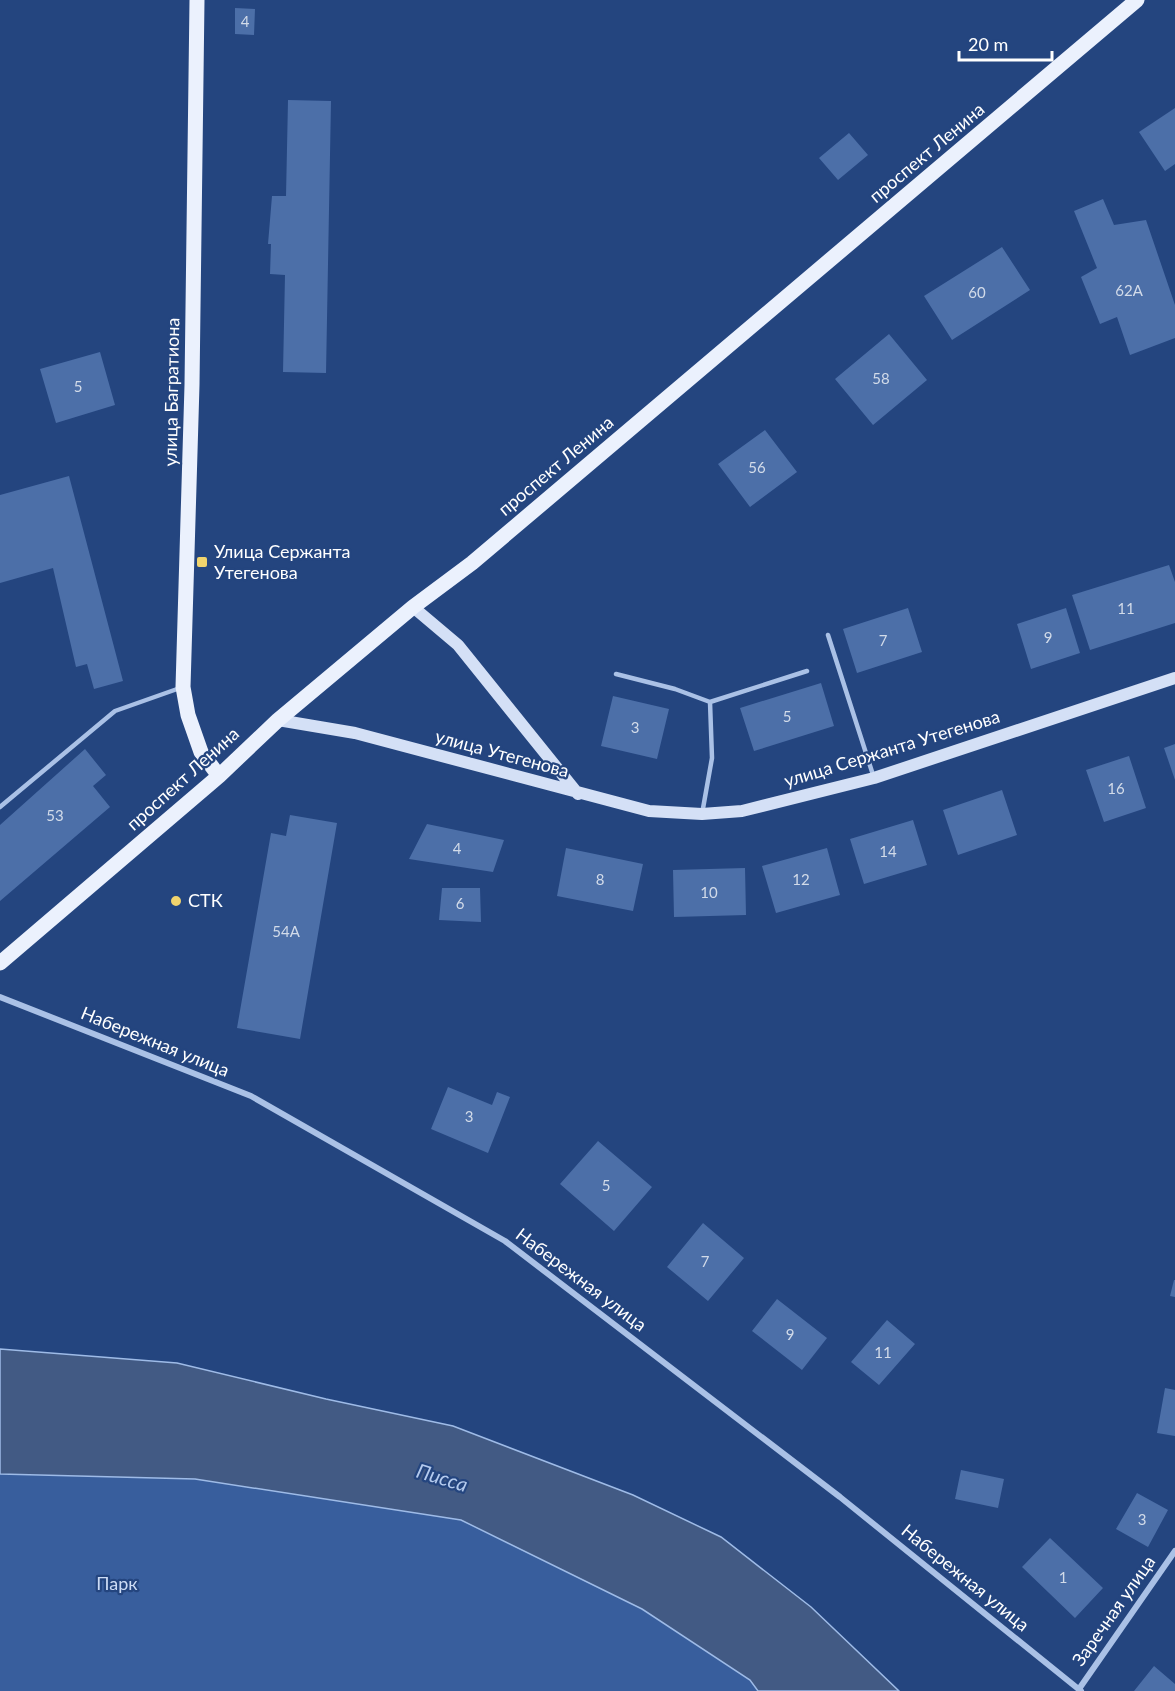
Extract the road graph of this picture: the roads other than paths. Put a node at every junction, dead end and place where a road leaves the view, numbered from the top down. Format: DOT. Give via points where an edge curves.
graph roads {
  1 [pos="197,0"];
  2 [pos="1137,0"];
  3 [pos="413,607"];
  4 [pos="828,635"];
  5 [pos="807,671"];
  6 [pos="616,674"];
  7 [pos="1175,678"];
  8 [pos="183,687"];
  9 [pos="710,702"];
  10 [pos="278,720"];
  11 [pos="219,776"];
  12 [pos="874,778"];
  13 [pos="578,794"];
  14 [pos="0,807"];
  15 [pos="702,814"];
  16 [pos="0,963"];
  17 [pos="0,997"];
  18 [pos="1175,1551"];
  19 [pos="1080,1690"];
  1 -- 8 [label="main road, улица Багратиона"];
  2 -- 3 [label="main road, проспект Ленина" via="481,555"];
  3 -- 10 [label="main road, проспект Ленина"];
  3 -- 13 [label="main road, улица Утегенова" via="458,645"];
  4 -- 12 [label="lane"];
  5 -- 9 [label="lane"];
  6 -- 9 [label="lane"];
  7 -- 12 [label="main road, улица Сержанта Утегенова"];
  8 -- 11 [label="main road, улица Багратиона" via="201,752"];
  8 -- 14 [label="lane" via="115,711"];
  9 -- 15 [label="lane" via="712,759"];
  10 -- 11 [label="main road, проспект Ленина"];
  10 -- 13 [label="main road, улица Утегенова" via="355,733"];
  11 -- 16 [label="main road, проспект Ленина"];
  12 -- 15 [label="main road, улица Сержанта Утегенова" via="742,810"];
  13 -- 15 [label="main road, улица Сержанта Утегенова" via="649,811"];
  17 -- 19 [label="street, Набережная улица" via="251,1096 505,1241 840,1497"];
  18 -- 19 [label="street, Заречная улица"];
}
